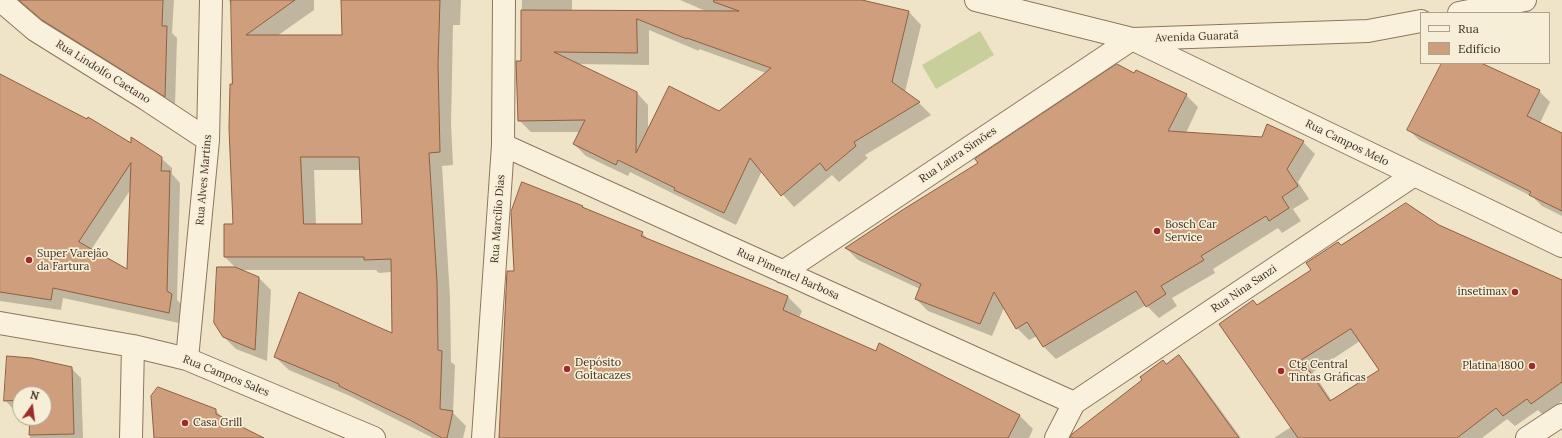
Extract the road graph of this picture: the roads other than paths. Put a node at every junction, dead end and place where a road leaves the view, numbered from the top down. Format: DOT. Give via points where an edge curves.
graph roads {
  1 [pos="0,0"];
  2 [pos="211,0"];
  3 [pos="504,0"];
  4 [pos="976,0"];
  5 [pos="1525,0"];
  6 [pos="1465,12"];
  7 [pos="1420,21"];
  8 [pos="1132,39"];
  9 [pos="208,140"];
  10 [pos="502,145"];
  11 [pos="1414,175"];
  12 [pos="1562,246"];
  13 [pos="783,272"];
  14 [pos="0,323"];
  15 [pos="133,346"];
  16 [pos="187,359"];
  17 [pos="1074,403"];
  18 [pos="1562,415"];
  19 [pos="131,438"];
  20 [pos="374,438"];
  21 [pos="483,438"];
  22 [pos="1056,438"];
  23 [pos="1527,438"];
  1 -- 9 [label="street, Rua Lindolfo Caetano" via="35,30"];
  2 -- 9 [label="street, Rua Alves Martins"];
  3 -- 10 [label="street, Rua Marcílio Dias"];
  4 -- 8 [label="street, Avenida Guaratã"];
  5 -- 6 [label="street"];
  7 -- 8 [label="street, Avenida Guaratã" via="1368,31"];
  8 -- 11 [label="street, Rua Campos Melo"];
  8 -- 13 [label="street, Rua Laura Simões"];
  9 -- 16 [label="street, Rua Alves Martins"];
  10 -- 13 [label="street, Rua Pimentel Barbosa"];
  10 -- 21 [label="street, Rua Marcílio Dias"];
  11 -- 12 [label="street, Rua Campos Melo"];
  11 -- 17 [label="street, Rua Nina Sanzi"];
  13 -- 17 [label="street, Rua Pimentel Barbosa"];
  14 -- 15 [label="street, Rua Campos Sales"];
  15 -- 16 [label="street, Rua Campos Sales"];
  15 -- 19 [label="street"];
  16 -- 20 [label="street, Rua Campos Sales"];
  17 -- 22 [label="street"];
  18 -- 23 [label="street"];
}
